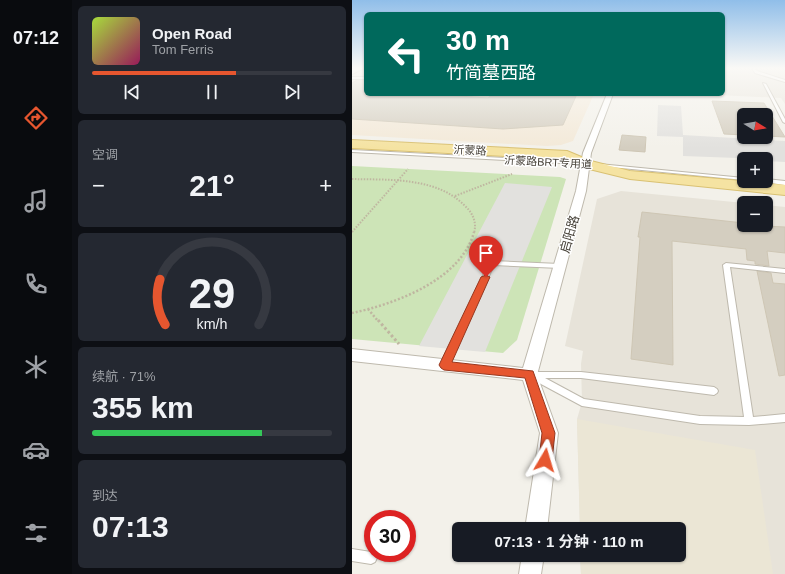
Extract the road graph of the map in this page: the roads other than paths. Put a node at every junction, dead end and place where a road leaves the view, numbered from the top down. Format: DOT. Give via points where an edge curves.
graph roads {
  1 [pos="770,95"];
  2 [pos="609,96"];
  3 [pos="785,122"];
  4 [pos="352,144"];
  5 [pos="352,151"];
  6 [pos="352,158"];
  7 [pos="586,164"];
  8 [pos="737,171"];
  9 [pos="773,175"];
  10 [pos="785,176"];
  11 [pos="737,178"];
  12 [pos="773,182"];
  13 [pos="785,183"];
  14 [pos="785,190"];
  15 [pos="560,266"];
  16 [pos="785,271"];
  17 [pos="352,355"];
  18 [pos="444,365"];
  19 [pos="529,374"];
  20 [pos="714,391"];
  21 [pos="785,418"];
  22 [pos="749,421"];
  23 [pos="537,522"];
  24 [pos="352,555"];
  25 [pos="364,557"];
  26 [pos="532,562"];
  27 [pos="530,574"];
  1 -- 3 [label="lane"];
  2 -- 7 [label="street, 启阳路" via="588,150"];
  4 -- 7 [label="main road, 沂蒙路" via="567,155"];
  5 -- 7 [label="lane, 沂蒙路BRT专用道"];
  6 -- 7 [label="main road, 沂蒙路" via="563,169"];
  7 -- 8 [label="main road, 沂蒙路" via="633,162"];
  7 -- 11 [label="lane, 沂蒙路BRT专用道"];
  7 -- 14 [label="main road, 沂蒙路" via="630,176"];
  7 -- 15 [label="street, 启阳路" via="581,192"];
  9 -- 10 [label="main road"];
  12 -- 13 [label="lane"];
  15 -- 18 [label="lane" via="492,263"];
  15 -- 19 [label="street, 启阳路"];
  16 -- 22 [label="lane" via="726,265"];
  17 -- 18 [label="street"];
  18 -- 19 [label="street"];
  19 -- 20 [label="lane" via="581,375"];
  19 -- 22 [label="lane" via="582,402 700,420"];
  19 -- 23 [label="street" via="549,433"];
  21 -- 22 [label="lane"];
  24 -- 25 [label="lane"];
  26 -- 27 [label="street"];
}
